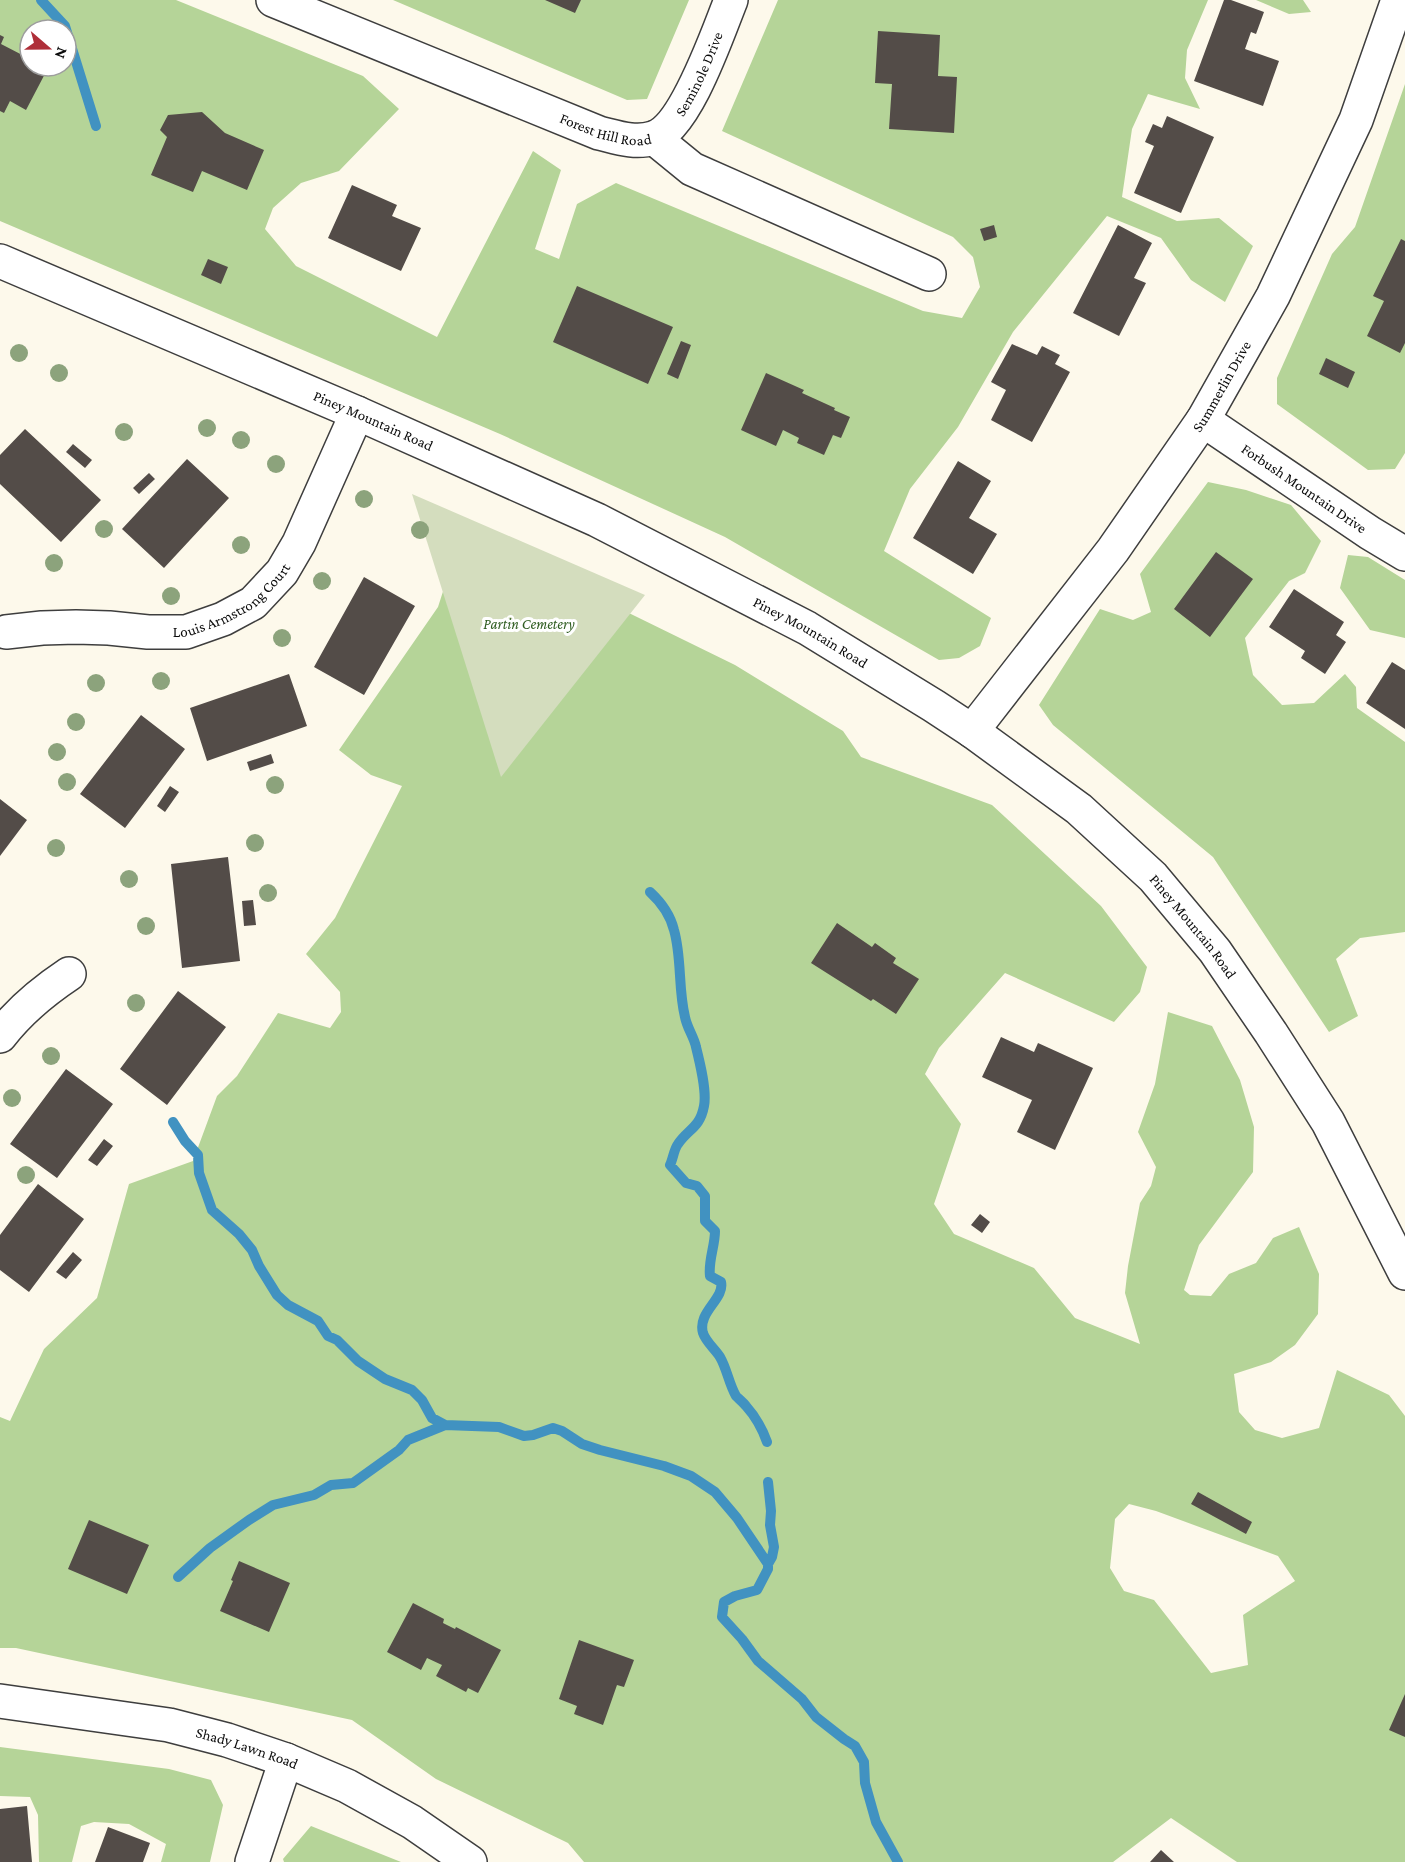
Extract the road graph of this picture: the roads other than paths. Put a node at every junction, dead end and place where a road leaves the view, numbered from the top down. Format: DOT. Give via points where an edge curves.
graph roads {
  1 [pos="273,0"];
  2 [pos="731,0"];
  3 [pos="1398,0"];
  4 [pos="654,138"];
  5 [pos="0,261"];
  6 [pos="929,274"];
  7 [pos="357,413"];
  8 [pos="1203,420"];
  9 [pos="1405,554"];
  10 [pos="6,633"];
  11 [pos="972,731"];
  12 [pos="69,974"];
  13 [pos="0,1036"];
  14 [pos="1405,1273"];
  15 [pos="0,1701"];
  16 [pos="286,1760"];
  17 [pos="252,1862"];
  18 [pos="470,1862"];
  1 -- 4 [label="street, Forest Hill Road" via="598,133 635,140"];
  2 -- 4 [label="street, Seminole Drive" via="692,94 679,116"];
  3 -- 8 [label="street, Summerlin Drive" via="1356,120 1273,296"];
  4 -- 6 [label="street, Forest Hill Road" via="692,169"];
  5 -- 7 [label="street, Piney Mountain Road"];
  7 -- 10 [label="street, Louis Armstrong Court" via="299,543 282,572 253,603 186,632 76,627"];
  7 -- 11 [label="street, Piney Mountain Road" via="597,520 807,628"];
  8 -- 9 [label="street, Forbush Mountain Drive"];
  8 -- 11 [label="street, Summerlin Drive" via="1113,550"];
  11 -- 14 [label="street, Piney Mountain Road" via="1079,809 1153,877 1215,951 1328,1122"];
  12 -- 13 [label="street" via="25,1007"];
  15 -- 16 [label="street, Shady Lawn Road" via="169,1725"];
  16 -- 17 [label="street"];
  16 -- 18 [label="street, Shady Lawn Road" via="347,1786 412,1822"];
}
